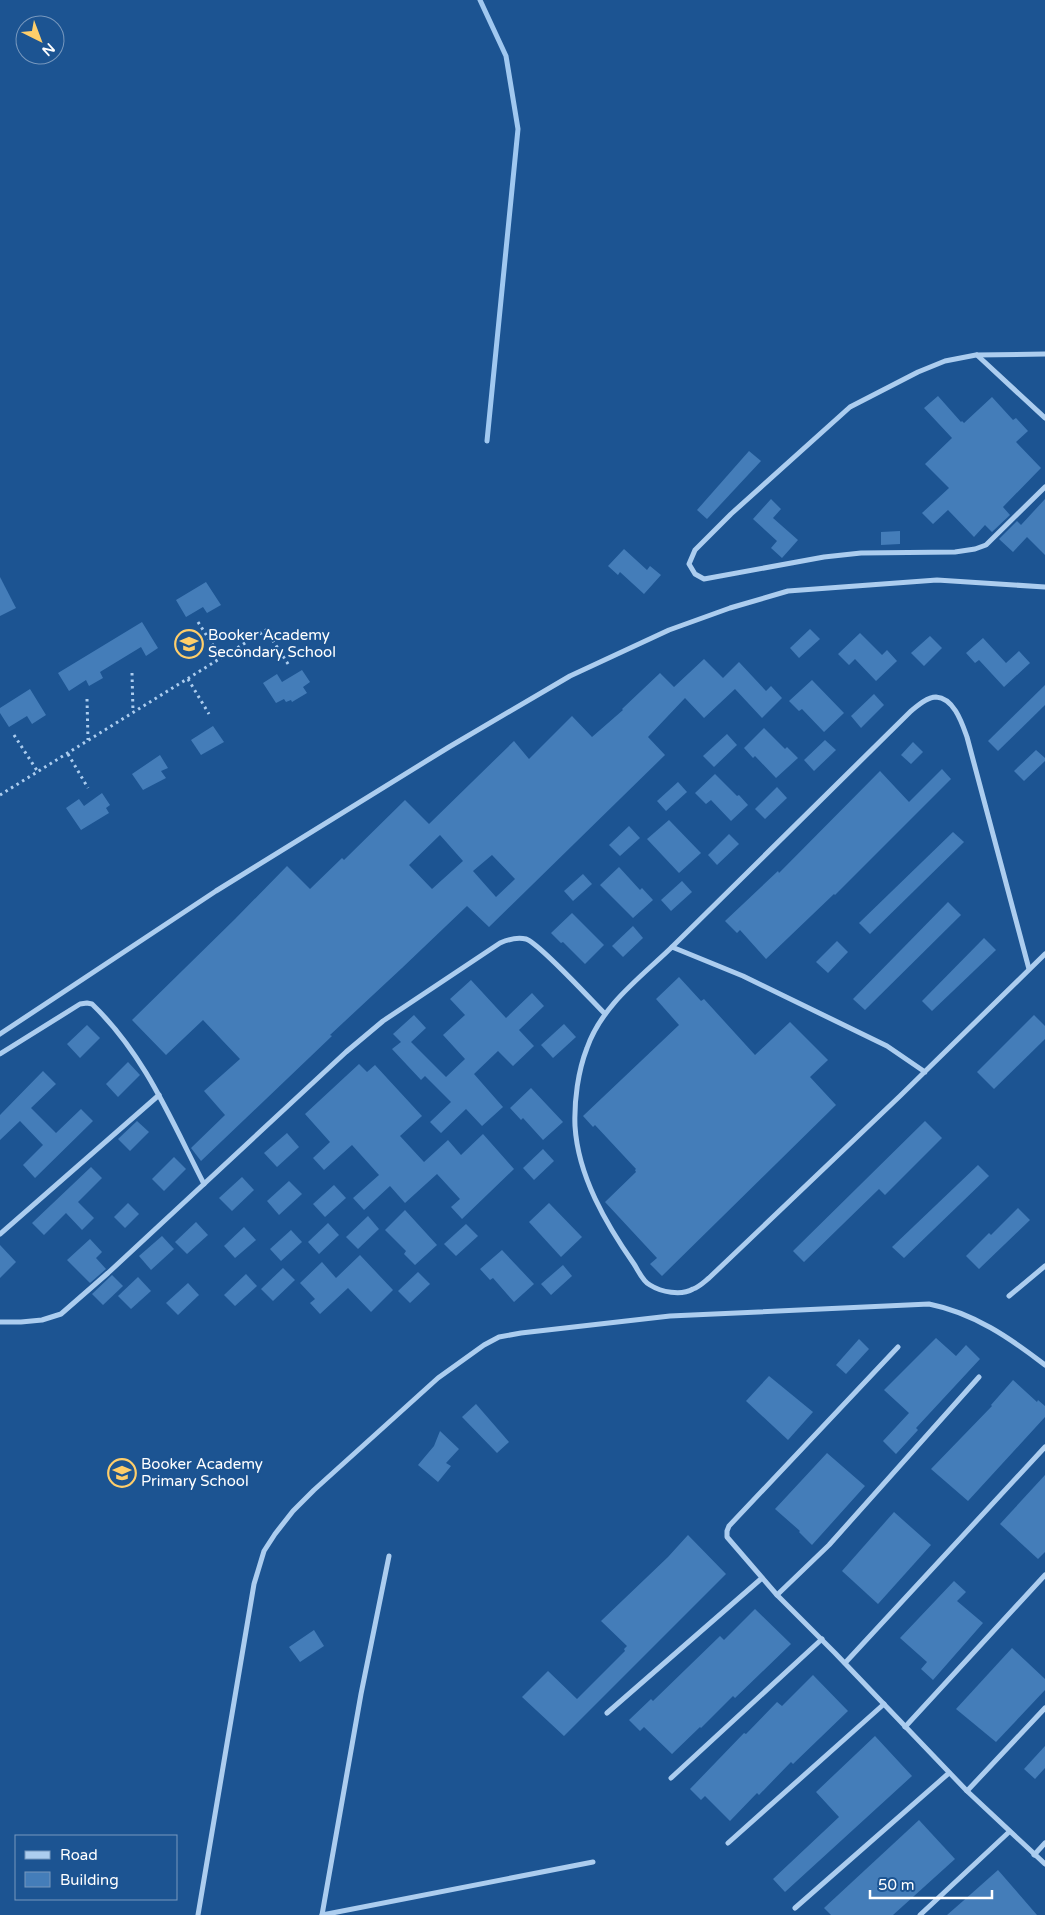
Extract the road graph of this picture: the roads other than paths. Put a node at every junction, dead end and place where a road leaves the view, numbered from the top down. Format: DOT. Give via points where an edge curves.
graph roads {
  1 [pos="976,354"];
  2 [pos="1045,354"];
  3 [pos="1045,418"];
  4 [pos="1045,487"];
  5 [pos="1045,587"];
  6 [pos="672,947"];
  7 [pos="1045,954"];
  8 [pos="1029,970"];
  9 [pos="605,1014"];
  10 [pos="0,1034"];
  11 [pos="0,1054"];
  12 [pos="925,1072"];
  13 [pos="159,1095"];
  14 [pos="204,1184"];
  15 [pos="0,1234"];
  16 [pos="1045,1266"];
  17 [pos="1009,1296"];
  18 [pos="0,1322"];
  19 [pos="898,1347"];
  20 [pos="1045,1366"];
  21 [pos="980,1377"];
  22 [pos="1045,1447"];
  23 [pos="389,1556"];
  24 [pos="1045,1575"];
  25 [pos="762,1578"];
  26 [pos="777,1595"];
  27 [pos="822,1639"];
  28 [pos="844,1663"];
  29 [pos="884,1704"];
  30 [pos="1045,1708"];
  31 [pos="607,1713"];
  32 [pos="906,1728"];
  33 [pos="949,1773"];
  34 [pos="671,1778"];
  35 [pos="967,1791"];
  36 [pos="1009,1832"];
  37 [pos="728,1843"];
  38 [pos="1045,1843"];
  39 [pos="1034,1855"];
  40 [pos="592,1862"];
  41 [pos="1045,1864"];
  42 [pos="795,1908"];
  43 [pos="198,1915"];
  44 [pos="322,1915"];
  45 [pos="920,1915"];
  1 -- 2 [label="street"];
  1 -- 3 [label="street"];
  1 -- 4 [label="street" via="945,361 918,372 850,407 695,550 689,564 694,574 704,579 852,554 975,549 986,545"];
  5 -- 10 [label="street" via="937,580 788,591 669,630 570,676 449,747 216,891"];
  6 -- 8 [label="street" via="911,711 935,697 952,707 960,717 967,737"];
  6 -- 9 [label="street"];
  6 -- 12 [label="street" via="743,976 887,1046"];
  7 -- 8 [label="street"];
  8 -- 12 [label="street"];
  9 -- 12 [label="street" via="591,1037 582,1063 575,1126 580,1157 612,1234 648,1285 672,1293 692,1290 709,1278"];
  9 -- 14 [label="street" via="528,940 513,938 500,942 383,1021"];
  11 -- 13 [label="street" via="80,1004 89,1003 128,1044"];
  13 -- 14 [label="street"];
  13 -- 15 [label="street"];
  14 -- 18 [label="street" via="61,1314 42,1320"];
  16 -- 17 [label="street"];
  19 -- 25 [label="street" via="729,1526 730,1542"];
  20 -- 43 [label="street" via="974,1318 929,1304 670,1316 521,1333 499,1337 484,1345 438,1378 314,1490 293,1511 264,1551 254,1584"];
  21 -- 26 [label="street" via="829,1545"];
  22 -- 28 [label="street"];
  23 -- 44 [label="street"];
  24 -- 32 [label="street"];
  25 -- 26 [label="street"];
  25 -- 31 [label="street"];
  26 -- 27 [label="street"];
  27 -- 28 [label="street"];
  27 -- 34 [label="street"];
  28 -- 29 [label="street"];
  29 -- 32 [label="street"];
  29 -- 37 [label="street"];
  30 -- 35 [label="street"];
  32 -- 33 [label="street"];
  33 -- 35 [label="street"];
  33 -- 42 [label="street"];
  35 -- 36 [label="street"];
  36 -- 39 [label="street"];
  36 -- 45 [label="street"];
  38 -- 39 [label="street"];
  39 -- 41 [label="street"];
  40 -- 44 [label="street"];
}
